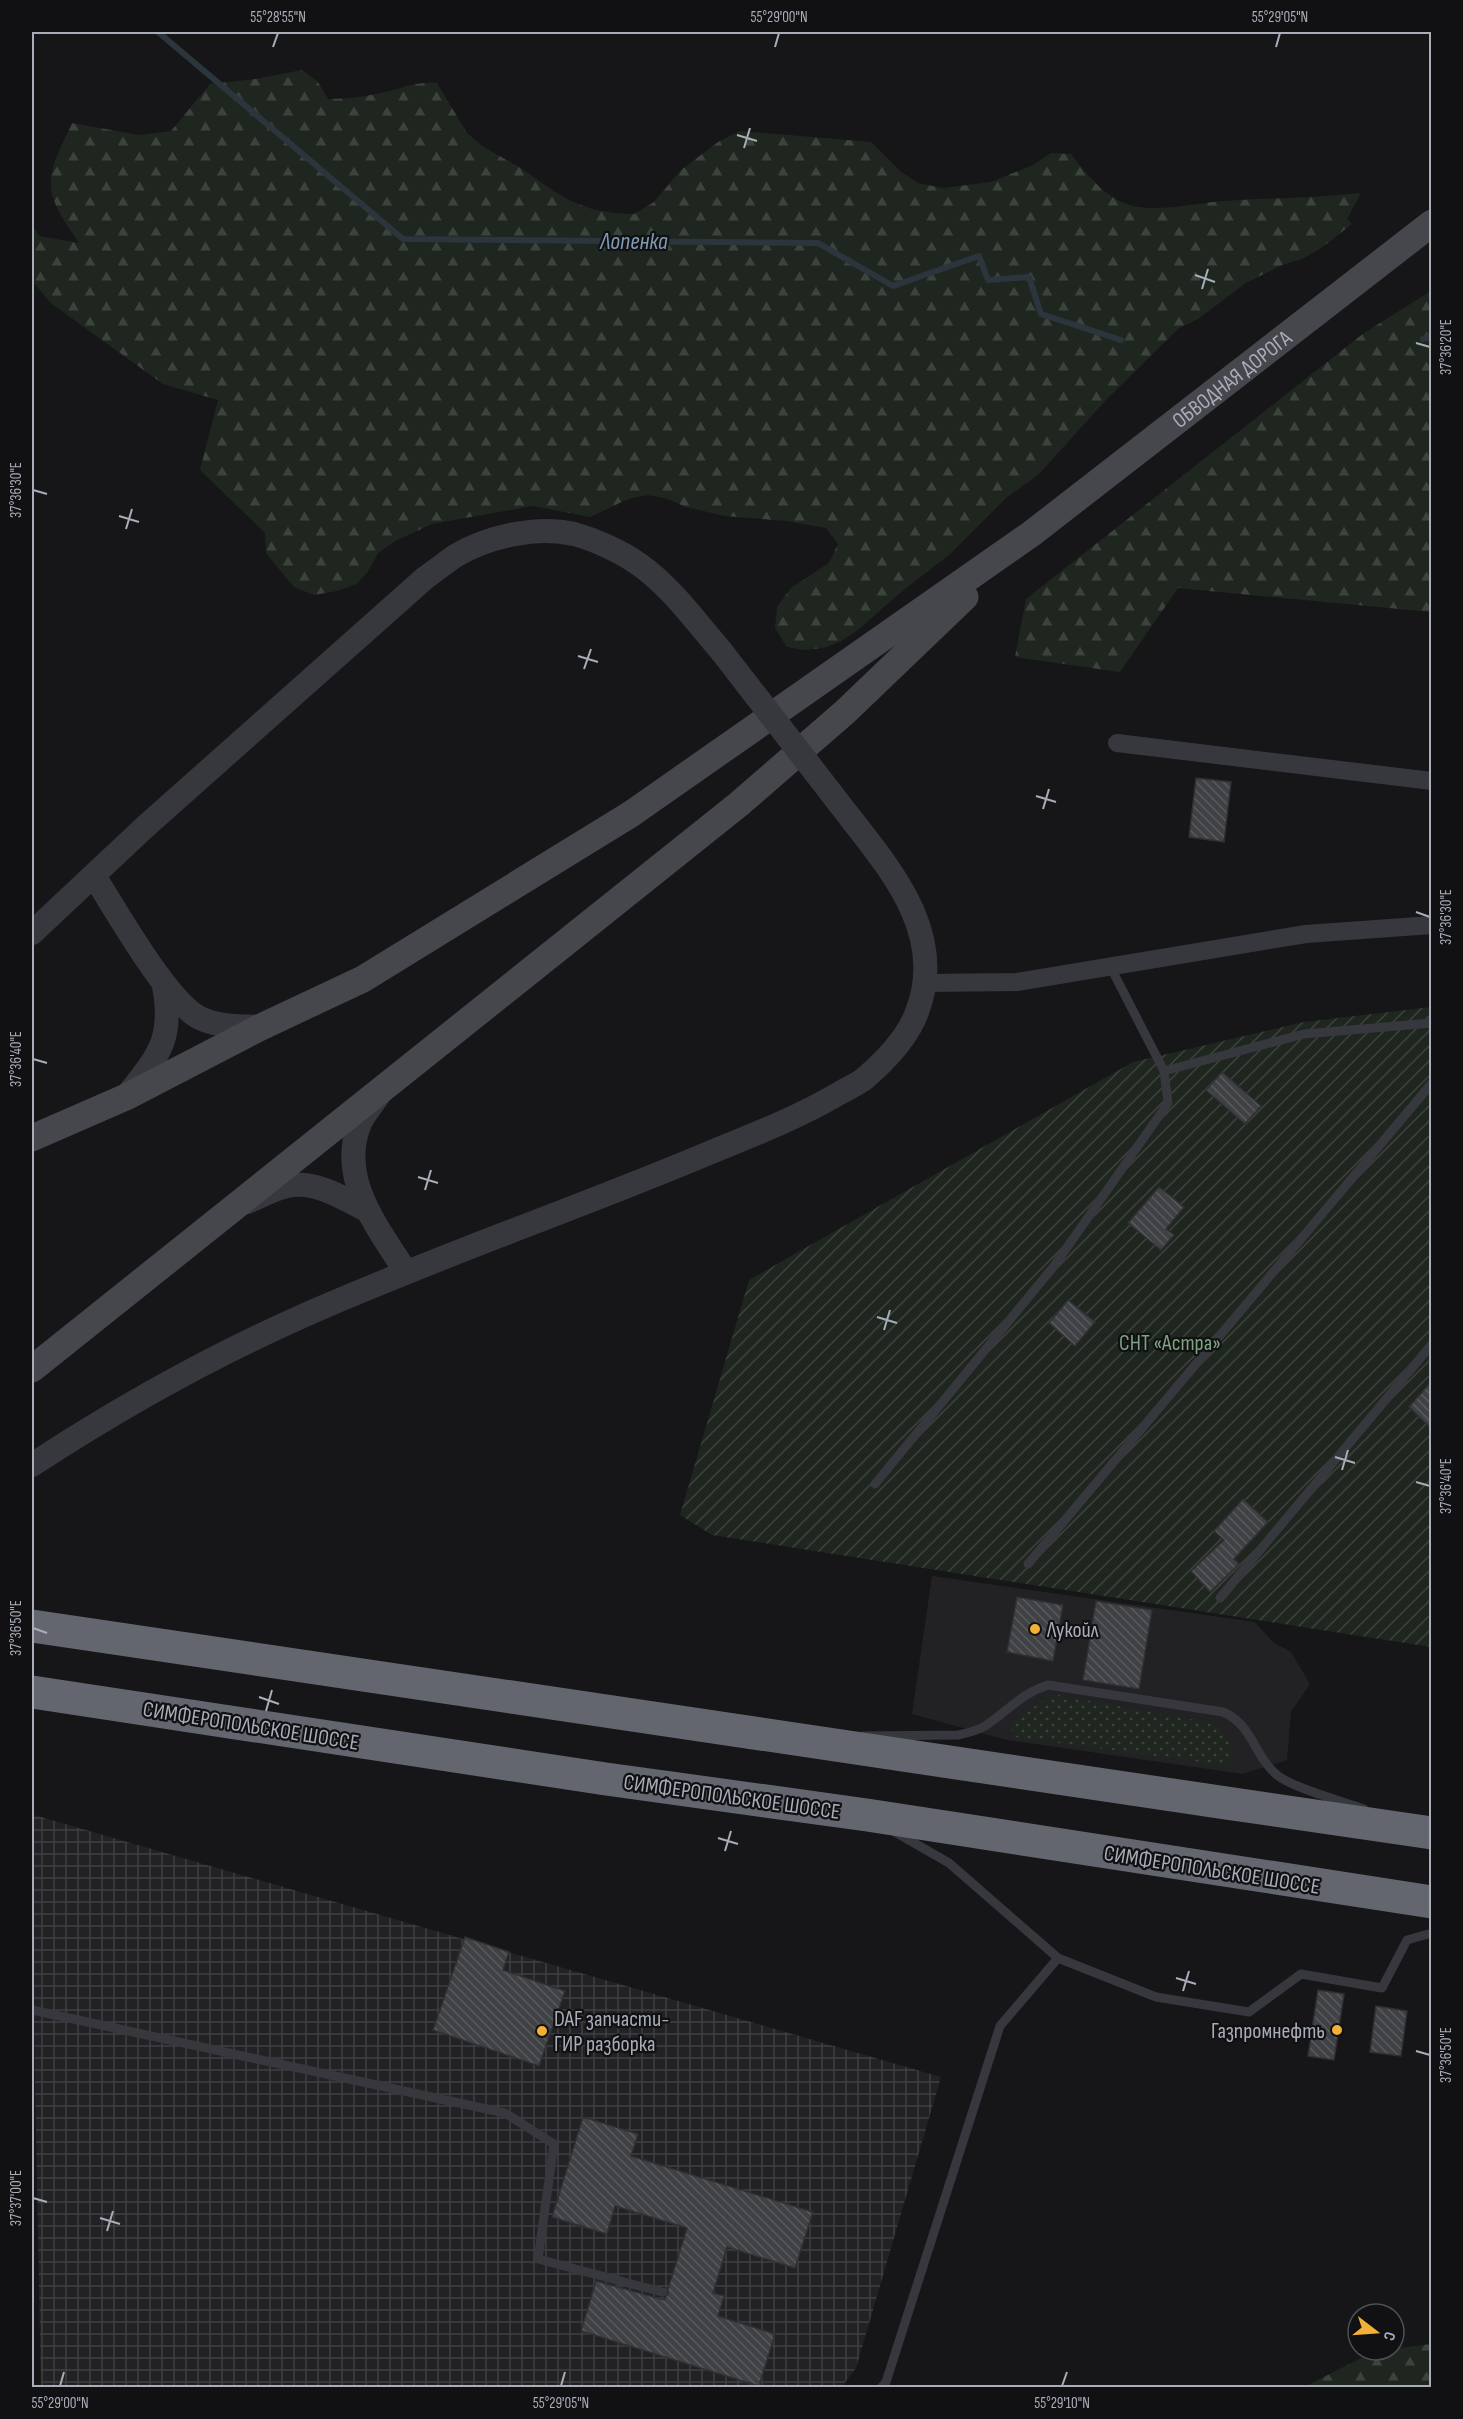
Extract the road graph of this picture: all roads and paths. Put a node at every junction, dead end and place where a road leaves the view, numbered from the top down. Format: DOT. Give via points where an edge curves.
graph roads {
  1 [pos="1431,224"];
  2 [pos="1031,534"];
  3 [pos="1116,743"];
  4 [pos="1431,781"];
  5 [pos="94,876"];
  6 [pos="1431,926"];
  7 [pos="32,933"];
  8 [pos="1110,966"];
  9 [pos="925,982"];
  10 [pos="164,983"];
  11 [pos="1431,1023"];
  12 [pos="261,1027"];
  13 [pos="1164,1071"];
  14 [pos="1431,1083"];
  15 [pos="381,1092"];
  16 [pos="126,1097"];
  17 [pos="32,1138"];
  18 [pos="239,1205"];
  19 [pos="368,1211"];
  20 [pos="406,1272"];
  21 [pos="1431,1344"];
  22 [pos="32,1369"];
  23 [pos="32,1465"];
  24 [pos="875,1484"];
  25 [pos="1028,1564"];
  26 [pos="1220,1598"];
  27 [pos="32,1626"];
  28 [pos="32,1692"];
  29 [pos="798,1741"];
  30 [pos="1379,1814"];
  31 [pos="867,1815"];
  32 [pos="1389,1817"];
  33 [pos="1431,1832"];
  34 [pos="1431,1902"];
  35 [pos="1431,1933"];
  36 [pos="1058,1958"];
  37 [pos="32,2010"];
  38 [pos="662,2292"];
  39 [pos="881,2388"];
  1 -- 2 [label="main road, ОБВОДНАЯ ДОРОГА"];
  2 -- 12 [label="main road" via="631,814 363,979"];
  2 -- 15 [label="main road" via="845,712 739,804"];
  3 -- 4 [label="street"];
  5 -- 7 [label="street"];
  5 -- 9 [label="street, bridge" via="425,578 456,556 512,535 540,531 573,534 604,545 640,566 673,596 722,652 887,864 907,896 925,950"];
  5 -- 10 [label="street"];
  6 -- 8 [label="street" via="1306,934"];
  8 -- 9 [label="street" via="1017,982"];
  8 -- 13 [label="lane"];
  9 -- 20 [label="street" via="917,1014 899,1044 863,1080 809,1111 638,1183"];
  10 -- 12 [label="street" via="183,1007 201,1019"];
  10 -- 16 [label="street" via="169,1011 166,1036 155,1061"];
  11 -- 13 [label="lane" via="1304,1034"];
  12 -- 16 [label="main road"];
  13 -- 24 [label="lane" via="1168,1103 1054,1266"];
  14 -- 25 [label="lane"];
  15 -- 18 [label="main road"];
  15 -- 19 [label="street" via="361,1123 352,1150 356,1182"];
  16 -- 17 [label="main road"];
  18 -- 19 [label="street" via="287,1186 310,1185"];
  18 -- 22 [label="main road"];
  19 -- 20 [label="street"];
  20 -- 23 [label="street" via="197,1367 106,1417"];
  21 -- 26 [label="lane"];
  27 -- 29 [label="highway"];
  28 -- 31 [label="highway, СИМФЕРОПОЛЬСКОЕ ШОССЕ"];
  29 -- 30 [label="lane" via="965,1733 983,1727 1030,1691 1048,1685 1223,1712 1241,1723 1274,1773 1287,1783"];
  29 -- 33 [label="highway"];
  31 -- 34 [label="highway, СИМФЕРОПОЛЬСКОЕ ШОССЕ"];
  31 -- 36 [label="lane" via="949,1863"];
  32 -- 33 [label="lane"];
  35 -- 36 [label="lane" via="1407,1940 1382,1988 1301,1974 1248,2012 1156,1997"];
  36 -- 39 [label="lane" via="1000,2026"];
  37 -- 38 [label="lane" via="505,2113 554,2144 538,2259"];
}
